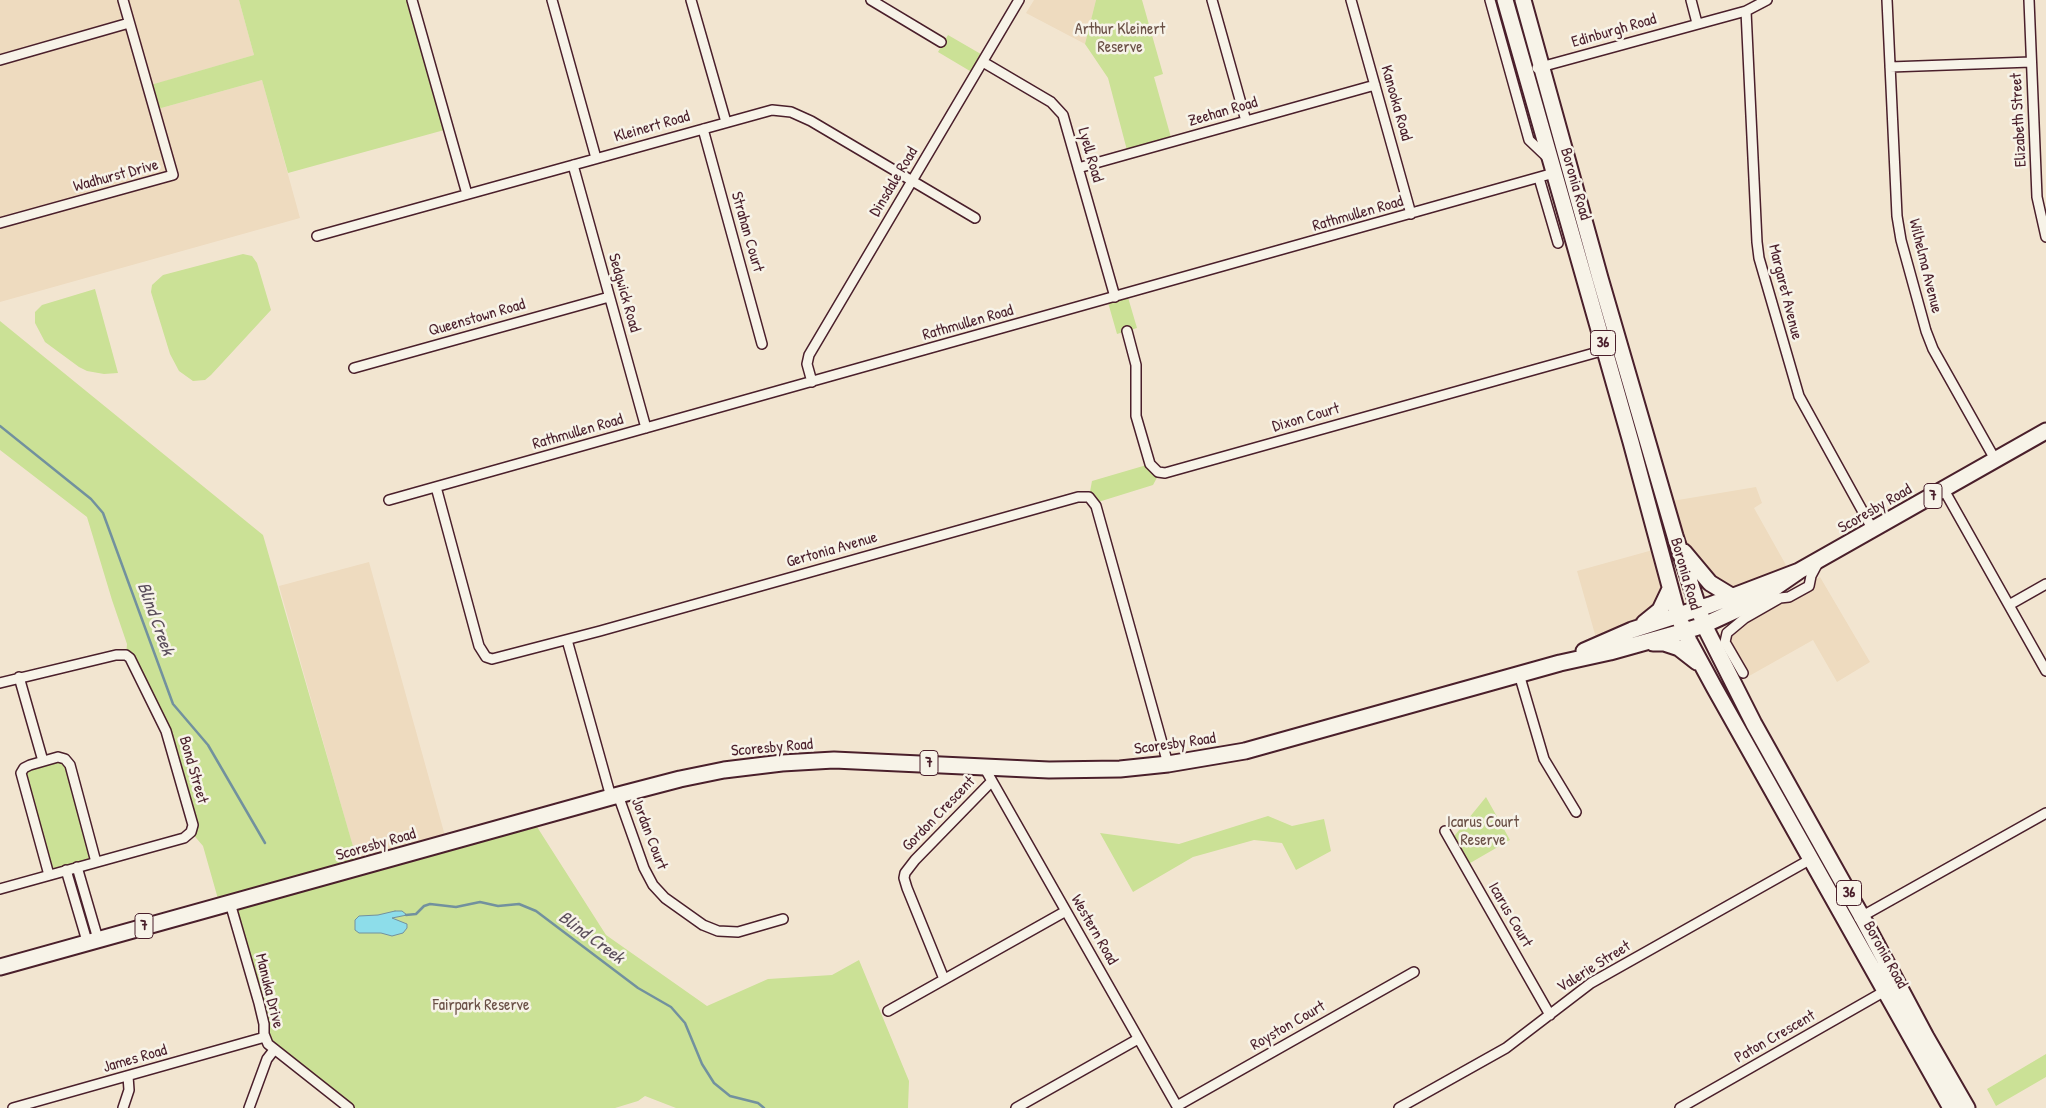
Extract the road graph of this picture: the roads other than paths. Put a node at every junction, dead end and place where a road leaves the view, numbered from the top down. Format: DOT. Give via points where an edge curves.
graph roads {
  1 [pos="123,0"];
  2 [pos="412,0"];
  3 [pos="552,0"];
  4 [pos="691,0"];
  5 [pos="871,0"];
  6 [pos="1019,0"];
  7 [pos="1212,0"];
  8 [pos="1352,0"];
  9 [pos="1490,0"];
  10 [pos="1505,0"];
  11 [pos="1523,0"];
  12 [pos="1691,0"];
  13 [pos="1767,0"];
  14 [pos="1888,0"];
  15 [pos="2028,0"];
  16 [pos="1746,11"];
  17 [pos="1697,23"];
  18 [pos="129,24"];
  19 [pos="942,42"];
  20 [pos="0,60"];
  21 [pos="983,62"];
  22 [pos="2031,62"];
  23 [pos="1542,67"];
  24 [pos="1890,67"];
  25 [pos="1525,72"];
  26 [pos="1375,85"];
  27 [pos="1246,121"];
  28 [pos="726,122"];
  29 [pos="703,128"];
  30 [pos="596,158"];
  31 [pos="573,165"];
  32 [pos="1552,167"];
  33 [pos="1078,168"];
  34 [pos="1570,169"];
  35 [pos="1539,178"];
  36 [pos="912,181"];
  37 [pos="466,194"];
  38 [pos="1411,214"];
  39 [pos="975,218"];
  40 [pos="0,223"];
  41 [pos="318,236"];
  42 [pos="2046,237"];
  43 [pos="1558,244"];
  44 [pos="609,297"];
  45 [pos="1114,297"];
  46 [pos="1127,331"];
  47 [pos="762,344"];
  48 [pos="1605,350"];
  49 [pos="354,368"];
  50 [pos="812,382"];
  51 [pos="646,428"];
  52 [pos="2046,431"];
  53 [pos="1996,461"];
  54 [pos="436,487"];
  55 [pos="1944,490"];
  56 [pos="389,500"];
  57 [pos="1874,530"];
  58 [pos="1678,545"];
  59 [pos="1820,561"];
  60 [pos="1799,571"];
  61 [pos="2046,584"];
  62 [pos="1670,589"];
  63 [pos="1733,597"];
  64 [pos="2009,605"];
  65 [pos="1698,609"];
  66 [pos="1678,616"];
  67 [pos="1704,625"];
  68 [pos="1632,630"];
  69 [pos="1684,632"];
  70 [pos="567,640"];
  71 [pos="1647,642"];
  72 [pos="1560,663"];
  73 [pos="1702,666"];
  74 [pos="2046,672"];
  75 [pos="1743,673"];
  76 [pos="1520,674"];
  77 [pos="19,677"];
  78 [pos="0,683"];
  79 [pos="43,761"];
  80 [pos="1168,764"];
  81 [pos="984,766"];
  82 [pos="992,781"];
  83 [pos="614,796"];
  84 [pos="1576,812"];
  85 [pos="2046,813"];
  86 [pos="1445,831"];
  87 [pos="1810,859"];
  88 [pos="96,862"];
  89 [pos="78,867"];
  90 [pos="66,870"];
  91 [pos="49,875"];
  92 [pos="0,889"];
  93 [pos="230,903"];
  94 [pos="1066,911"];
  95 [pos="1862,916"];
  96 [pos="782,919"];
  97 [pos="1848,925"];
  98 [pos="93,940"];
  99 [pos="0,967"];
  100 [pos="1414,972"];
  101 [pos="944,979"];
  102 [pos="1885,991"];
  103 [pos="888,1011"];
  104 [pos="1550,1014"];
  105 [pos="265,1037"];
  106 [pos="1138,1039"];
  107 [pos="274,1050"];
  108 [pos="128,1076"];
  109 [pos="1177,1107"];
  110 [pos="14,1108"];
  111 [pos="123,1108"];
  112 [pos="249,1108"];
  113 [pos="349,1108"];
  114 [pos="1016,1108"];
  115 [pos="1399,1108"];
  116 [pos="1680,1108"];
  117 [pos="1951,1108"];
  118 [pos="1967,1108"];
  1 -- 18 [label="street, Wadhurst Drive"];
  2 -- 37 [label="street"];
  3 -- 30 [label="street"];
  4 -- 28 [label="street"];
  5 -- 19 [label="street"];
  6 -- 21 [label="street, Dinsdale Road"];
  7 -- 27 [label="street"];
  8 -- 26 [label="street, Kanooka Road"];
  9 -- 32 [label="street" via="1529,140"];
  10 -- 25 [label="main road, Boronia Road / 36"];
  11 -- 23 [label="main road, Boronia Road / 36"];
  12 -- 17 [label="street"];
  13 -- 16 [label="street, Edinburgh Road"];
  14 -- 24 [label="street, Wilhelma Avenue"];
  15 -- 22 [label="street, Elizabeth Street"];
  16 -- 17 [label="street, Edinburgh Road"];
  16 -- 57 [label="street, Margaret Avenue" via="1760,258 1800,399"];
  17 -- 23 [label="street, Edinburgh Road"];
  18 -- 20 [label="street"];
  18 -- 40 [label="street, Wadhurst Drive" via="173,176"];
  21 -- 33 [label="street, Lyell Road" via="1059,110"];
  21 -- 36 [label="street, Dinsdale Road"];
  22 -- 24 [label="street"];
  22 -- 42 [label="street, Elizabeth Street" via="2037,197"];
  23 -- 25 [label="street, Edinburgh Road"];
  23 -- 34 [label="main road, Boronia Road / 36"];
  24 -- 53 [label="street, Wilhelma Avenue" via="1901,240 1933,349"];
  25 -- 32 [label="main road, Boronia Road / 36"];
  26 -- 27 [label="street, Zeehan Road"];
  26 -- 38 [label="street, Kanooka Road"];
  27 -- 33 [label="street, Zeehan Road"];
  28 -- 29 [label="street, Kleinert Road"];
  28 -- 36 [label="street, Kleinert Road" via="772,110 792,112"];
  29 -- 30 [label="street, Kleinert Road"];
  29 -- 47 [label="street, Strahan Court"];
  30 -- 31 [label="street, Kleinert Road"];
  31 -- 37 [label="street, Kleinert Road"];
  31 -- 44 [label="street, Sedgwick Road"];
  32 -- 34 [label="main road"];
  32 -- 35 [label="street, Rathmullen Road"];
  32 -- 48 [label="main road, Boronia Road / 36"];
  33 -- 45 [label="street, Lyell Road"];
  34 -- 58 [label="main road, Boronia Road / 36"];
  35 -- 38 [label="street, Rathmullen Road"];
  35 -- 43 [label="street, Boronia Road"];
  36 -- 39 [label="street, Kleinert Road"];
  36 -- 50 [label="street, Dinsdale Road" via="809,355"];
  37 -- 41 [label="street, Kleinert Road"];
  38 -- 45 [label="street, Rathmullen Road"];
  44 -- 49 [label="street, Queenstown Road"];
  44 -- 51 [label="street, Sedgwick Road"];
  45 -- 50 [label="street, Rathmullen Road"];
  46 -- 48 [label="street, Dixon Court" via="1136,365 1136,416 1151,466 1165,473"];
  48 -- 62 [label="main road, Boronia Road / 36"];
  50 -- 51 [label="street, Rathmullen Road"];
  51 -- 54 [label="street, Rathmullen Road"];
  52 -- 53 [label="main road, Scoresby Road / 7"];
  53 -- 55 [label="main road, Scoresby Road / 7"];
  54 -- 56 [label="street, Rathmullen Road"];
  54 -- 70 [label="street, Gertonia Avenue" via="479,646 486,657 496,659"];
  55 -- 57 [label="main road, Scoresby Road / 7"];
  55 -- 64 [label="street"];
  57 -- 59 [label="main road, Scoresby Road / 7"];
  58 -- 63 [label="main road" via="1704,578"];
  58 -- 65 [label="main road, Boronia Road / 36"];
  59 -- 60 [label="main road, Scoresby Road / 7"];
  59 -- 75 [label="street" via="1809,586 1744,618 1726,633 1725,642"];
  60 -- 63 [label="main road, Scoresby Road / 7"];
  60 -- 67 [label="main road, Scoresby Road / 7" via="1754,602"];
  61 -- 64 [label="street"];
  62 -- 66 [label="main road, Boronia Road / 36"];
  62 -- 68 [label="main road" via="1658,612"];
  63 -- 65 [label="main road, Scoresby Road / 7"];
  64 -- 74 [label="street"];
  65 -- 66 [label="main road, Scoresby Road / 7"];
  65 -- 67 [label="main road, Boronia Road / 36"];
  66 -- 68 [label="main road, Scoresby Road / 7"];
  66 -- 69 [label="main road, Boronia Road / 36"];
  67 -- 69 [label="main road, Scoresby Road / 7"];
  67 -- 95 [label="main road, Boronia Road / 36" via="1754,724"];
  68 -- 72 [label="main road, Scoresby Road / 7"];
  69 -- 71 [label="main road, Scoresby Road / 7"];
  69 -- 73 [label="main road, Boronia Road / 36"];
  70 -- 80 [label="street, Gertonia Avenue" via="1086,496 1096,506"];
  70 -- 83 [label="street, Jordan Court"];
  71 -- 72 [label="main road, Scoresby Road / 7"];
  71 -- 73 [label="main road" via="1673,646"];
  72 -- 76 [label="main road, Scoresby Road / 7"];
  73 -- 87 [label="main road, Boronia Road / 36"];
  76 -- 80 [label="main road, Scoresby Road / 7" via="1245,750"];
  76 -- 84 [label="street" via="1544,759"];
  77 -- 78 [label="street, Bond Street"];
  77 -- 79 [label="street"];
  77 -- 88 [label="street, Bond Street" via="126,655 133,661 166,732 192,822 191,832 184,838"];
  79 -- 88 [label="street" via="60,757 68,763"];
  79 -- 91 [label="street" via="24,768 21,776"];
  80 -- 81 [label="main road, Scoresby Road / 7" via="1075,770"];
  81 -- 82 [label="street, Western Road"];
  81 -- 83 [label="main road, Scoresby Road / 7" via="851,760 795,762 711,772"];
  82 -- 94 [label="street, Western Road"];
  82 -- 101 [label="street, Gordon Crescent" via="905,872 907,888"];
  83 -- 93 [label="main road, Scoresby Road / 7"];
  83 -- 96 [label="street, Jordan Court" via="652,885 665,898 703,925 718,931 738,932"];
  85 -- 95 [label="street"];
  86 -- 104 [label="street, Icarus Court"];
  87 -- 97 [label="main road, Boronia Road / 36"];
  87 -- 104 [label="street, Valerie Street" via="1599,978"];
  88 -- 89 [label="street, Bond Street"];
  89 -- 90 [label="street, Bond Street"];
  89 -- 98 [label="street"];
  90 -- 91 [label="street, Bond Street"];
  90 -- 98 [label="street"];
  91 -- 92 [label="street, Bond Street"];
  93 -- 98 [label="main road, Scoresby Road / 7"];
  93 -- 105 [label="street, Manuka Drive" via="259,1003"];
  94 -- 101 [label="street"];
  94 -- 106 [label="street, Western Road"];
  95 -- 97 [label="street"];
  95 -- 118 [label="main road, Boronia Road / 36"];
  97 -- 102 [label="main road, Boronia Road / 36"];
  98 -- 99 [label="main road, Scoresby Road / 7"];
  100 -- 109 [label="street, Royston Court"];
  101 -- 103 [label="street"];
  102 -- 116 [label="street, Paton Crescent"];
  102 -- 117 [label="main road, Boronia Road / 36"];
  104 -- 115 [label="street, Valerie Street" via="1506,1048"];
  105 -- 107 [label="street, Manuka Drive"];
  105 -- 108 [label="street, James Road"];
  106 -- 109 [label="street, Western Road"];
  106 -- 114 [label="street"];
  107 -- 112 [label="street" via="267,1059"];
  107 -- 113 [label="street, Manuka Drive"];
  108 -- 110 [label="street, James Road"];
  108 -- 111 [label="street" via="129,1090"];
}
